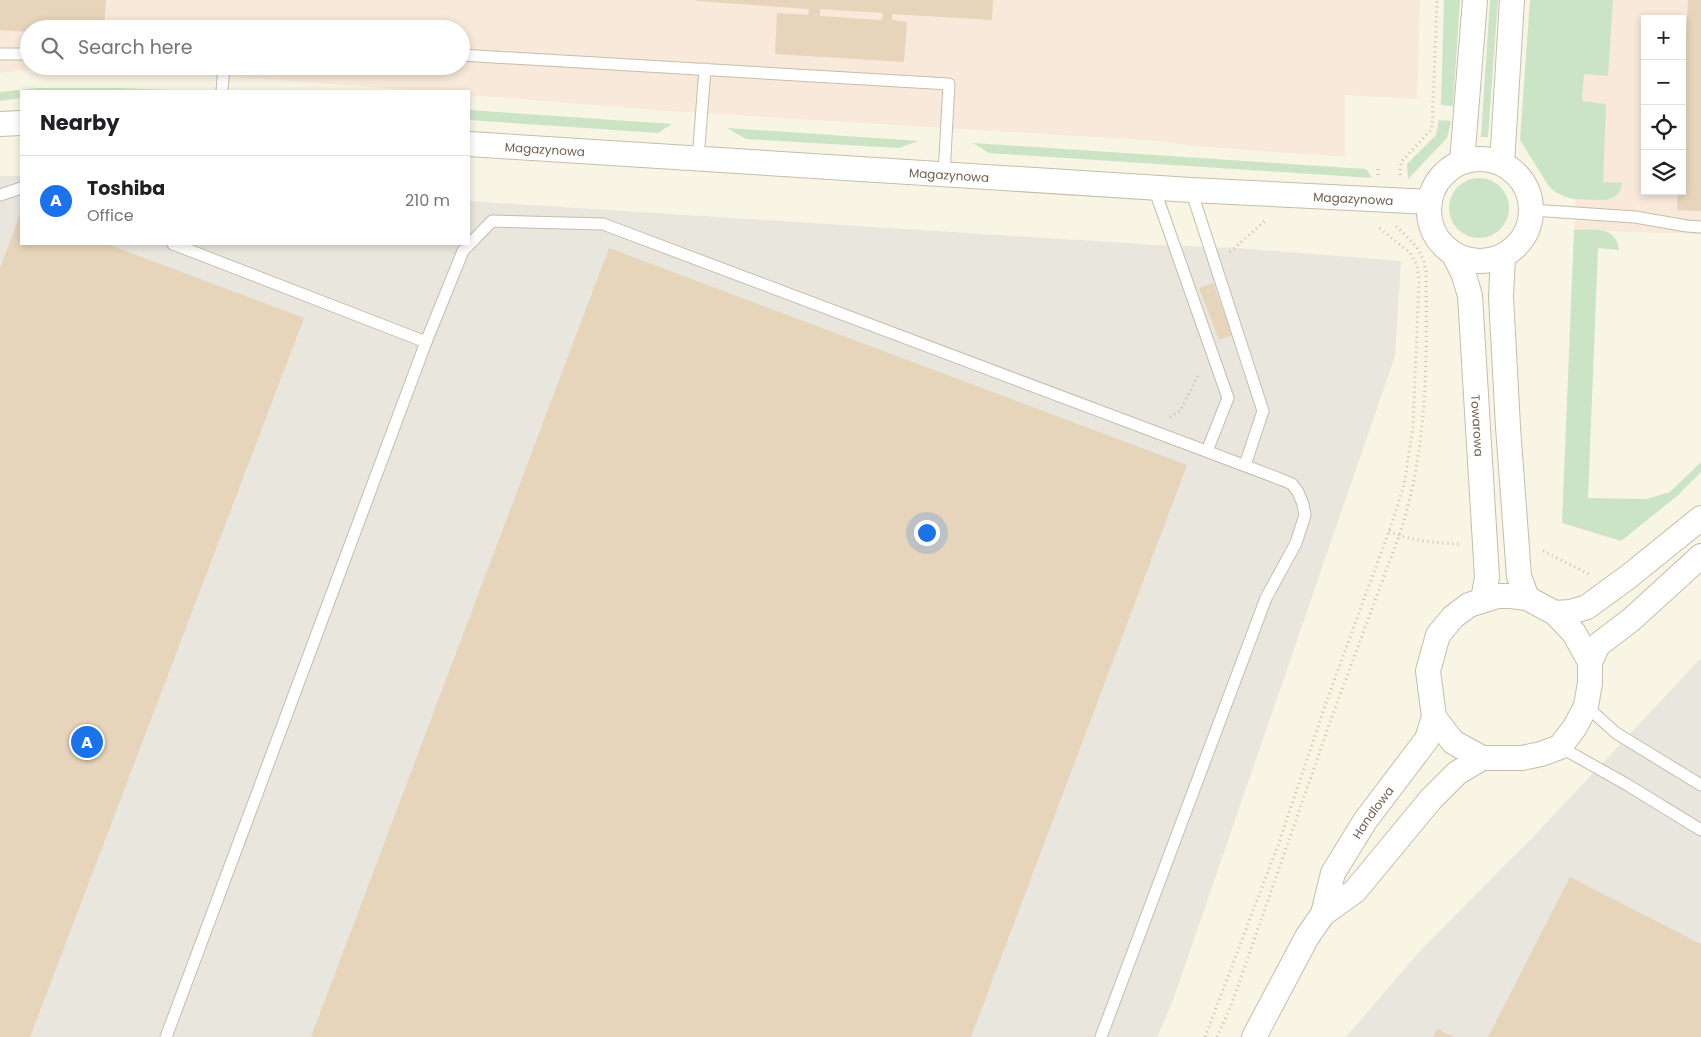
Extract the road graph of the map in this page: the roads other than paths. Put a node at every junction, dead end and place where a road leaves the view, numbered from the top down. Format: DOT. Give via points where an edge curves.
graph roads {
  1 [pos="1475,0"];
  2 [pos="1512,0"];
  3 [pos="0,54"];
  4 [pos="20,54"];
  5 [pos="470,55"];
  6 [pos="705,69"];
  7 [pos="223,75"];
  8 [pos="222,90"];
  9 [pos="20,123"];
  10 [pos="0,124"];
  11 [pos="470,144"];
  12 [pos="698,159"];
  13 [pos="1462,162"];
  14 [pos="1502,164"];
  15 [pos="944,174"];
  16 [pos="20,188"];
  17 [pos="1154,188"];
  18 [pos="1191,190"];
  19 [pos="0,195"];
  20 [pos="1430,202"];
  21 [pos="1532,210"];
  22 [pos="1701,227"];
  23 [pos="470,244"];
  24 [pos="176,245"];
  25 [pos="469,245"];
  26 [pos="1454,255"];
  27 [pos="1503,257"];
  28 [pos="426,342"];
  29 [pos="1207,451"];
  30 [pos="1245,465"];
  31 [pos="1701,518"];
  32 [pos="1701,556"];
  33 [pos="1527,598"];
  34 [pos="1483,600"];
  35 [pos="1555,613"];
  36 [pos="1590,662"];
  37 [pos="1586,706"];
  38 [pos="1434,717"];
  39 [pos="1560,747"];
  40 [pos="1482,758"];
  41 [pos="1701,785"];
  42 [pos="1701,830"];
  43 [pos="1323,914"];
  44 [pos="166,1037"];
  45 [pos="1101,1037"];
  46 [pos="1254,1037"];
  1 -- 13 [label="street"];
  2 -- 14 [label="street"];
  3 -- 4 [label="lane"];
  5 -- 6 [label="lane"];
  6 -- 12 [label="lane"];
  6 -- 15 [label="lane" via="949,84"];
  7 -- 8 [label="lane"];
  9 -- 10 [label="street"];
  11 -- 12 [label="street, Magazynowa"];
  12 -- 15 [label="street, Magazynowa"];
  13 -- 14 [label="street" via="1475,159"];
  13 -- 20 [label="street" via="1440,178"];
  14 -- 21 [label="street" via="1516,173 1526,187"];
  15 -- 17 [label="street, Magazynowa"];
  16 -- 19 [label="lane"];
  17 -- 18 [label="street, Magazynowa"];
  17 -- 29 [label="lane" via="1228,398"];
  18 -- 20 [label="street, Magazynowa"];
  18 -- 30 [label="lane" via="1263,411"];
  20 -- 26 [label="street" via="1433,230"];
  21 -- 22 [label="lane" via="1635,217"];
  21 -- 27 [label="street" via="1525,235"];
  23 -- 29 [label="lane" via="492,221 603,224"];
  24 -- 28 [label="lane"];
  25 -- 28 [label="lane" via="463,251"];
  26 -- 27 [label="street" via="1476,261"];
  26 -- 34 [label="street, Towarowa" via="1470,296 1486,577"];
  27 -- 33 [label="street" via="1500,297 1508,427 1519,576"];
  28 -- 44 [label="lane"];
  29 -- 30 [label="lane"];
  30 -- 45 [label="lane" via="1292,484 1303,504 1305,515 1301,531 1266,598"];
  31 -- 35 [label="street" via="1588,607"];
  32 -- 36 [label="street" via="1598,646"];
  33 -- 34 [label="street" via="1497,596"];
  33 -- 35 [label="street"];
  34 -- 38 [label="street" via="1469,605 1453,617 1438,635 1428,671"];
  35 -- 36 [label="street" via="1574,633"];
  36 -- 37 [label="street"];
  37 -- 39 [label="street" via="1576,727"];
  37 -- 41 [label="lane" via="1616,733"];
  38 -- 40 [label="street" via="1453,742"];
  38 -- 43 [label="street, Handlowa" via="1427,739 1365,821 1333,874"];
  39 -- 40 [label="street" via="1522,758"];
  39 -- 42 [label="lane"];
  40 -- 43 [label="street, Handlowa" via="1457,773 1431,799 1355,891"];
  43 -- 46 [label="street, Handlowa" via="1307,937"];
}
